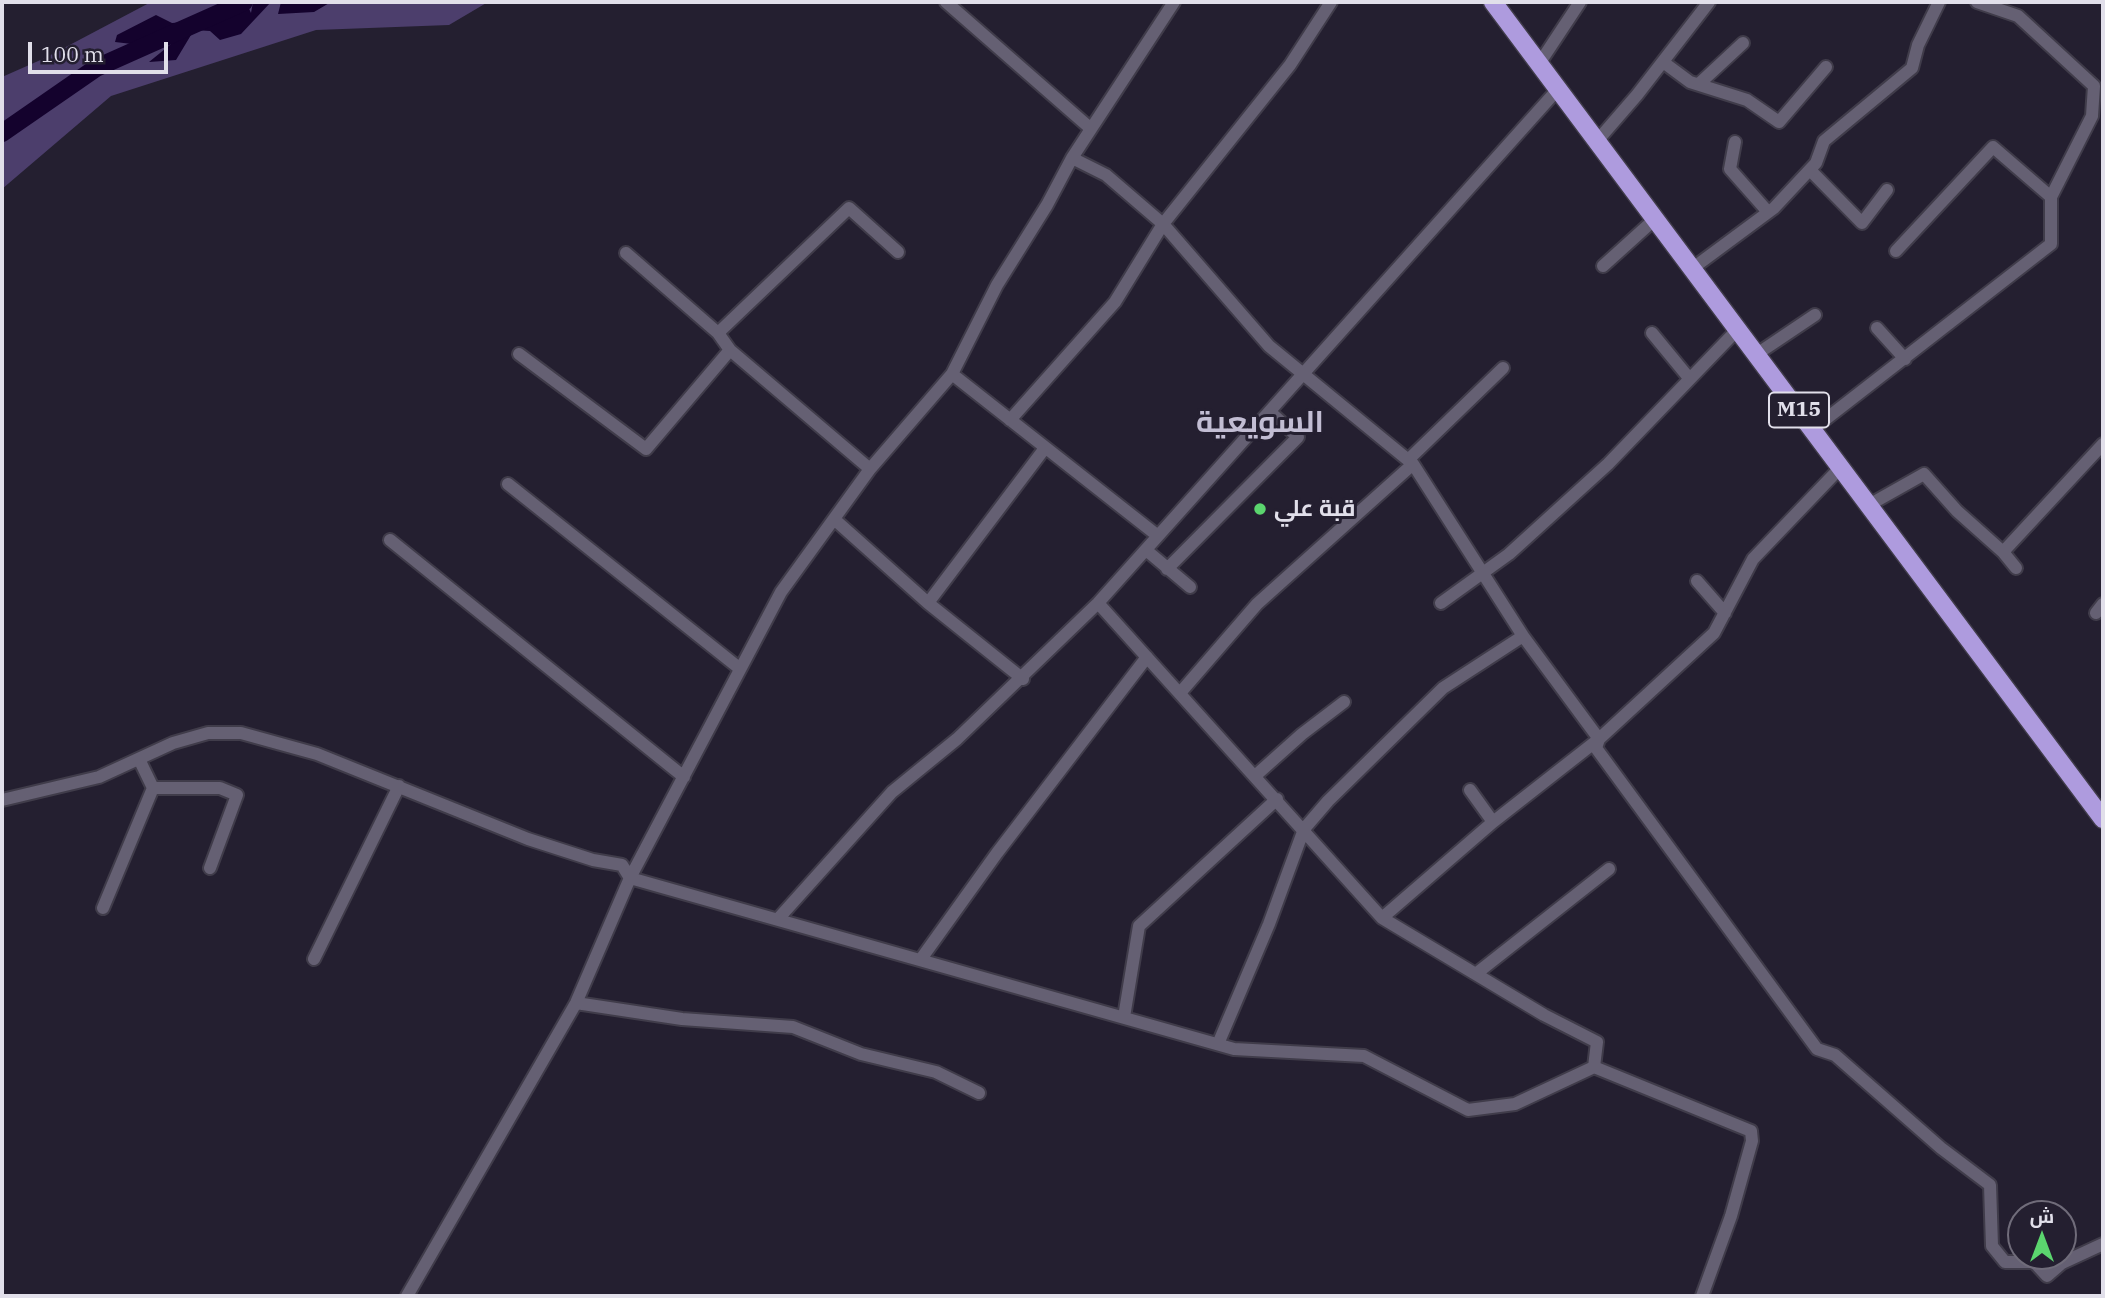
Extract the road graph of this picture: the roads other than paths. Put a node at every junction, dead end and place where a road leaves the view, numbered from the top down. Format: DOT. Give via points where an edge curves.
graph roads {
  1 [pos="946,2"];
  2 [pos="1331,2"];
  3 [pos="1580,2"];
  4 [pos="1709,2"];
  5 [pos="1939,2"];
  6 [pos="1977,2"];
  7 [pos="1495,3"];
  8 [pos="1167,4"];
  9 [pos="1743,43"];
  10 [pos="1663,62"];
  11 [pos="1539,64"];
  12 [pos="1826,67"];
  13 [pos="1700,83"];
  14 [pos="1558,89"];
  15 [pos="1090,128"];
  16 [pos="1598,140"];
  17 [pos="1735,142"];
  18 [pos="1072,158"];
  19 [pos="1810,170"];
  20 [pos="1886,190"];
  21 [pos="2050,197"];
  22 [pos="1768,212"];
  23 [pos="1655,219"];
  24 [pos="1163,224"];
  25 [pos="1896,251"];
  26 [pos="898,252"];
  27 [pos="626,253"];
  28 [pos="1603,266"];
  29 [pos="1693,268"];
  30 [pos="1815,315"];
  31 [pos="1877,328"];
  32 [pos="1738,329"];
  33 [pos="718,333"];
  34 [pos="1653,334"];
  35 [pos="730,349"];
  36 [pos="519,354"];
  37 [pos="1757,354"];
  38 [pos="1905,359"];
  39 [pos="1503,368"];
  40 [pos="1301,373"];
  41 [pos="952,374"];
  42 [pos="1689,378"];
  43 [pos="1270,412"];
  44 [pos="1010,420"];
  45 [pos="1813,429"];
  46 [pos="2103,444"];
  47 [pos="1045,448"];
  48 [pos="1410,462"];
  49 [pos="1841,467"];
  50 [pos="870,469"];
  51 [pos="509,484"];
  52 [pos="1869,505"];
  53 [pos="834,519"];
  54 [pos="1158,536"];
  55 [pos="390,540"];
  56 [pos="1146,550"];
  57 [pos="2003,552"];
  58 [pos="2016,568"];
  59 [pos="1167,569"];
  60 [pos="1482,572"];
  61 [pos="1697,582"];
  62 [pos="1190,587"];
  63 [pos="928,603"];
  64 [pos="1098,603"];
  65 [pos="1441,603"];
  66 [pos="1725,613"];
  67 [pos="1522,636"];
  68 [pos="1147,657"];
  69 [pos="739,668"];
  70 [pos="1023,679"];
  71 [pos="1180,693"];
  72 [pos="1344,702"];
  73 [pos="1599,739"];
  74 [pos="139,758"];
  75 [pos="1255,776"];
  76 [pos="684,777"];
  77 [pos="399,786"];
  78 [pos="153,788"];
  79 [pos="1470,790"];
  80 [pos="1277,799"];
  81 [pos="2,800"];
  82 [pos="2103,820"];
  83 [pos="1493,822"];
  84 [pos="1304,829"];
  85 [pos="210,868"];
  86 [pos="1609,869"];
  87 [pos="630,878"];
  88 [pos="103,908"];
  89 [pos="1382,918"];
  90 [pos="778,919"];
  91 [pos="314,959"];
  92 [pos="921,959"];
  93 [pos="1478,973"];
  94 [pos="576,1003"];
  95 [pos="1124,1017"];
  96 [pos="1218,1044"];
  97 [pos="1594,1067"];
  98 [pos="979,1093"];
  99 [pos="2103,1244"];
  100 [pos="407,1296"];
  101 [pos="1702,1296"];
  1 -- 15 [label="street"];
  2 -- 24 [label="street" via="1290,65"];
  3 -- 11 [label="street"];
  4 -- 10 [label="street"];
  5 -- 19 [label="street" via="1912,68 1824,141"];
  6 -- 21 [label="street" via="2018,16 2094,86 2092,116"];
  7 -- 11 [label="highway, M15"];
  8 -- 15 [label="street"];
  9 -- 13 [label="street"];
  10 -- 13 [label="street" via="1690,82"];
  10 -- 16 [label="street"];
  11 -- 14 [label="highway, M15"];
  12 -- 13 [label="street" via="1779,122 1747,100"];
  14 -- 16 [label="highway, M15"];
  14 -- 40 [label="street"];
  15 -- 18 [label="street"];
  16 -- 23 [label="highway, M15"];
  17 -- 22 [label="street" via="1730,169"];
  18 -- 24 [label="street" via="1106,175"];
  18 -- 41 [label="street" via="997,285"];
  19 -- 20 [label="street" via="1862,223"];
  19 -- 22 [label="street"];
  21 -- 25 [label="street" via="1993,147"];
  21 -- 38 [label="street" via="2051,244"];
  22 -- 29 [label="street"];
  23 -- 28 [label="street"];
  23 -- 29 [label="highway, M15"];
  24 -- 40 [label="street" via="1269,346"];
  24 -- 44 [label="street" via="1115,302"];
  26 -- 33 [label="street" via="849,208"];
  27 -- 33 [label="street"];
  29 -- 32 [label="highway, M15"];
  30 -- 37 [label="street"];
  31 -- 38 [label="street"];
  32 -- 37 [label="highway, M15"];
  32 -- 42 [label="street"];
  33 -- 35 [label="street"];
  34 -- 42 [label="street"];
  35 -- 36 [label="street" via="646,449"];
  35 -- 50 [label="street"];
  37 -- 45 [label="highway, M15"];
  38 -- 45 [label="street"];
  39 -- 48 [label="street"];
  40 -- 43 [label="street"];
  40 -- 48 [label="street"];
  41 -- 44 [label="street"];
  41 -- 50 [label="street"];
  42 -- 60 [label="street" via="1608,464 1509,554"];
  43 -- 54 [label="street"];
  43 -- 59 [label="street" via="1298,437"];
  44 -- 47 [label="street"];
  45 -- 49 [label="highway, M15"];
  46 -- 57 [label="street"];
  47 -- 54 [label="street"];
  47 -- 63 [label="street"];
  48 -- 60 [label="street"];
  48 -- 71 [label="street" via="1257,604"];
  49 -- 52 [label="highway, M15"];
  49 -- 66 [label="street" via="1753,559"];
  50 -- 53 [label="street"];
  51 -- 69 [label="street"];
  52 -- 57 [label="street" via="1924,474"];
  52 -- 82 [label="highway, M15"];
  53 -- 63 [label="street"];
  53 -- 69 [label="street" via="781,592"];
  54 -- 56 [label="street"];
  55 -- 76 [label="street"];
  56 -- 59 [label="street"];
  56 -- 64 [label="street"];
  57 -- 58 [label="street"];
  59 -- 62 [label="street"];
  60 -- 65 [label="street"];
  60 -- 67 [label="street"];
  61 -- 66 [label="street"];
  63 -- 70 [label="street"];
  64 -- 68 [label="street"];
  64 -- 70 [label="street"];
  66 -- 73 [label="street" via="1714,633"];
  67 -- 73 [label="street"];
  67 -- 84 [label="street" via="1443,688"];
  68 -- 71 [label="street"];
  68 -- 92 [label="street"];
  69 -- 76 [label="street"];
  70 -- 90 [label="street" via="891,792"];
  71 -- 75 [label="street"];
  72 -- 75 [label="street"];
  73 -- 83 [label="street"];
  73 -- 99 [label="street" via="1596,748 1818,1049 1835,1055 1990,1185 1992,1246 2005,1262 2035,1262 2047,1276 2062,1263"];
  74 -- 77 [label="street" via="208,733 241,733 317,754"];
  74 -- 78 [label="street"];
  74 -- 81 [label="street" via="99,777"];
  75 -- 80 [label="street"];
  76 -- 87 [label="street"];
  77 -- 87 [label="street" via="528,839 622,865"];
  77 -- 91 [label="street"];
  78 -- 85 [label="street" via="220,788 237,795"];
  78 -- 88 [label="street"];
  79 -- 83 [label="street"];
  80 -- 84 [label="street"];
  80 -- 95 [label="street" via="1139,926"];
  83 -- 89 [label="street"];
  84 -- 89 [label="street"];
  84 -- 96 [label="street"];
  86 -- 93 [label="street"];
  87 -- 90 [label="street"];
  87 -- 94 [label="street"];
  89 -- 93 [label="street"];
  90 -- 92 [label="street"];
  92 -- 95 [label="street"];
  93 -- 97 [label="street" via="1597,1042"];
  94 -- 98 [label="street" via="682,1019 793,1027 861,1054 936,1072"];
  94 -- 100 [label="street"];
  95 -- 96 [label="street"];
  96 -- 97 [label="street" via="1234,1049 1364,1056 1468,1110 1515,1104"];
  97 -- 101 [label="street" via="1751,1131 1731,1216"];
}
